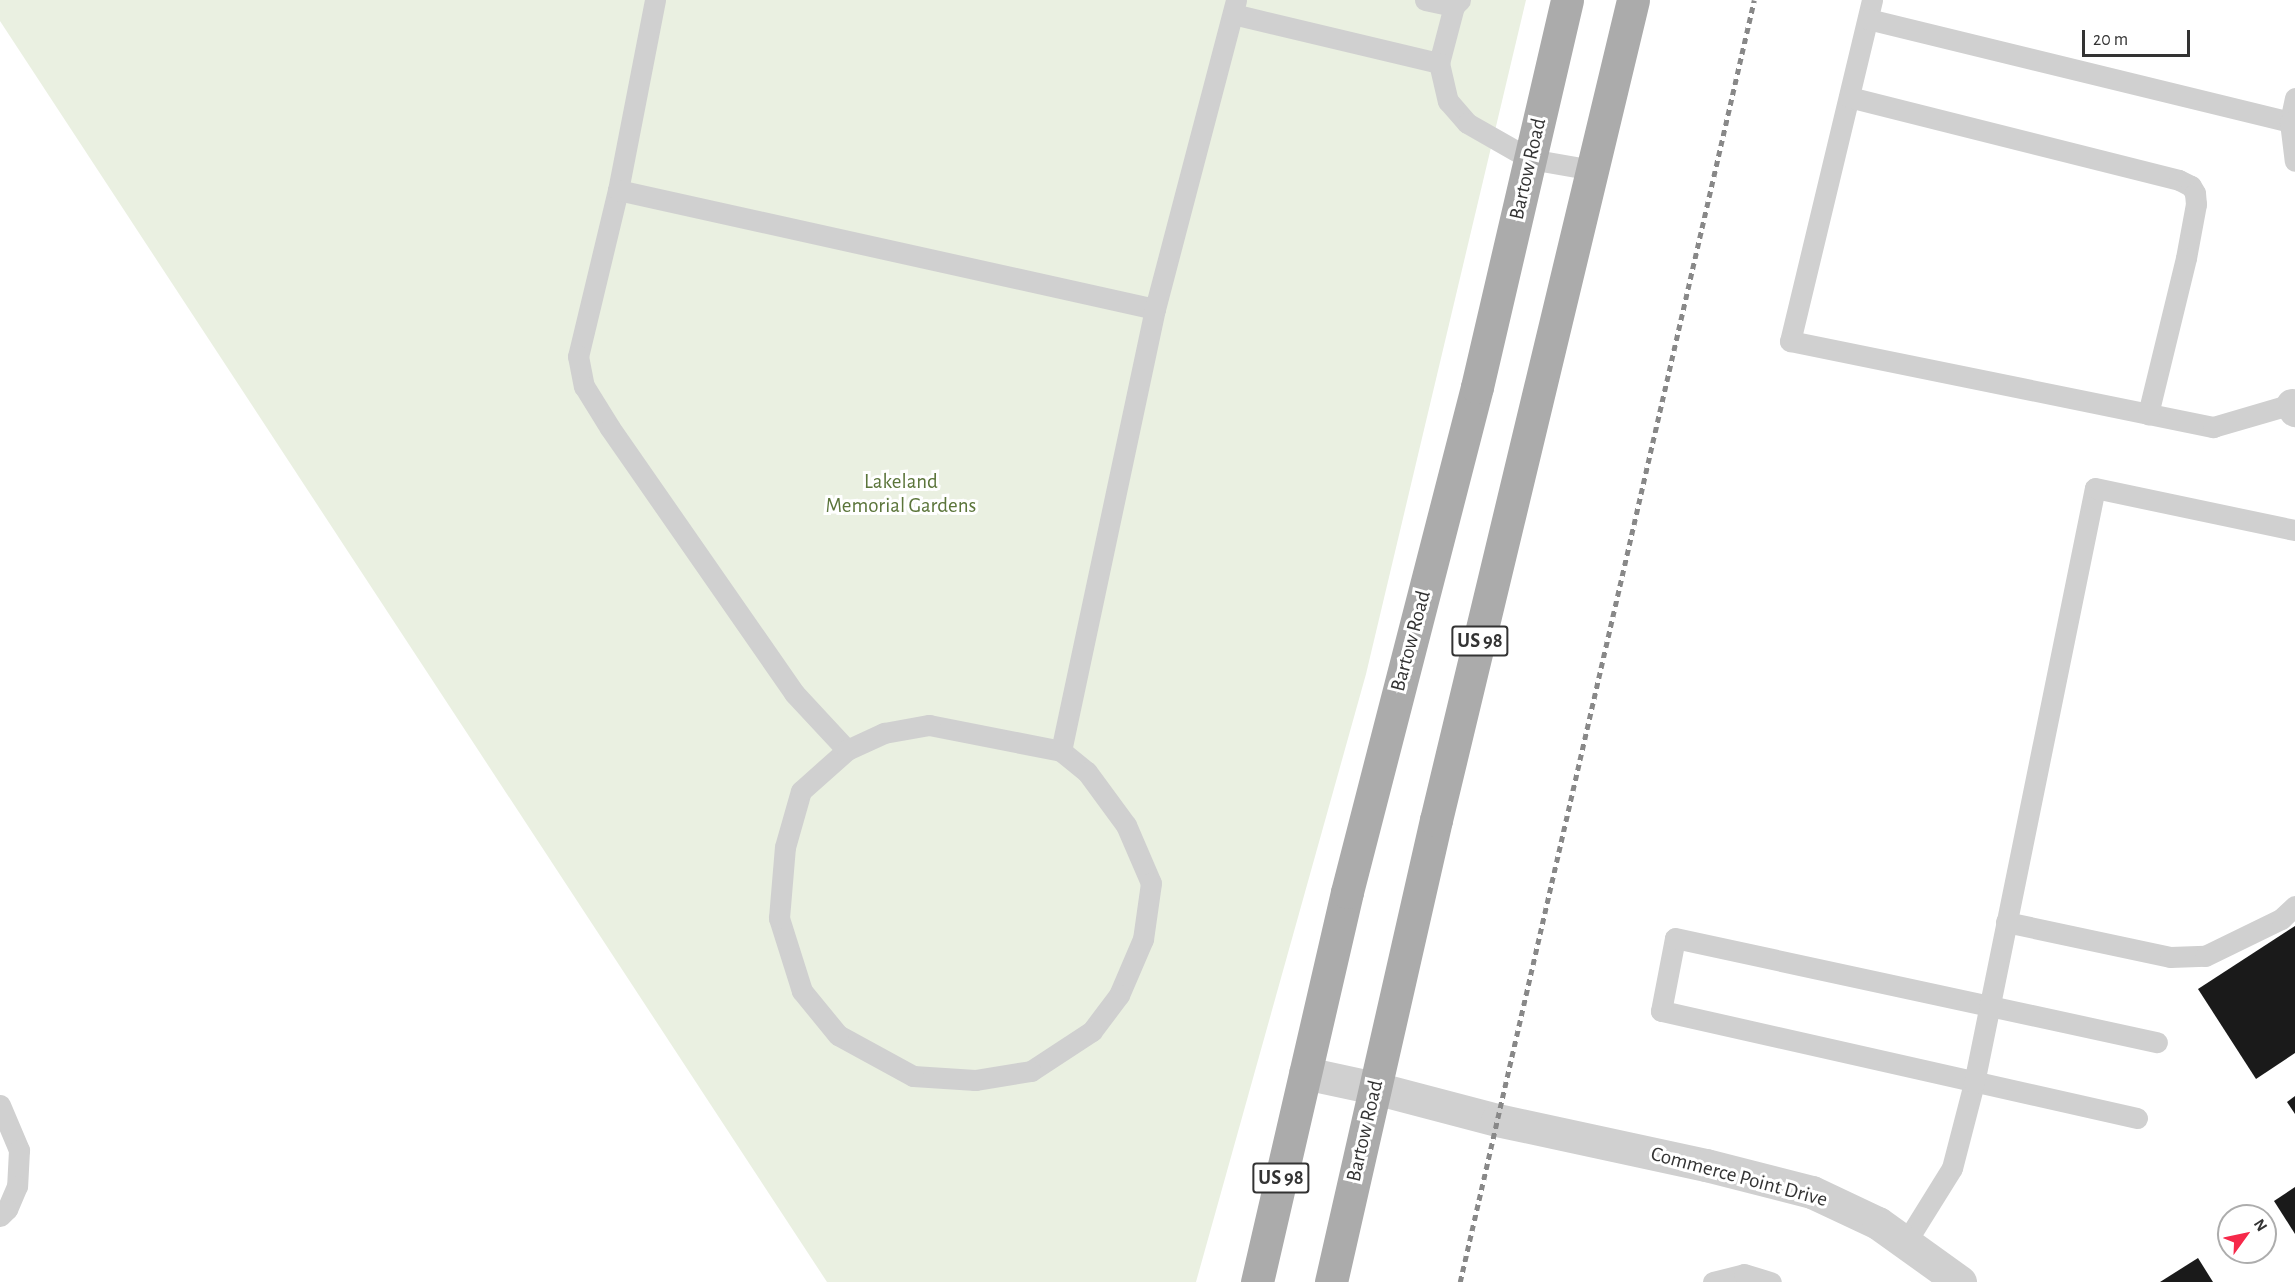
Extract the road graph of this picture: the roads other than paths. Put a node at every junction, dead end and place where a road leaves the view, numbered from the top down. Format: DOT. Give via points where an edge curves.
graph roads {
  1 [pos="655,0"];
  2 [pos="1425,0"];
  3 [pos="1567,0"];
  4 [pos="1632,0"];
  5 [pos="1457,3"];
  6 [pos="1234,7"];
  7 [pos="1870,9"];
  8 [pos="1439,63"];
  9 [pos="1849,97"];
  10 [pos="2295,98"];
  11 [pos="2290,122"];
  12 [pos="1530,159"];
  13 [pos="2295,161"];
  14 [pos="1593,170"];
  15 [pos="618,190"];
  16 [pos="1155,309"];
  17 [pos="2294,403"];
  18 [pos="2148,414"];
  19 [pos="2295,530"];
  20 [pos="847,750"];
  21 [pos="1061,751"];
  22 [pos="2295,906"];
  23 [pos="2006,922"];
  24 [pos="1989,1004"];
  25 [pos="2157,1042"];
  26 [pos="1305,1073"];
  27 [pos="1974,1083"];
  28 [pos="1376,1088"];
  29 [pos="0,1105"];
  30 [pos="2137,1118"];
  31 [pos="0,1216"];
  32 [pos="1906,1242"];
  33 [pos="1257,1282"];
  34 [pos="1331,1282"];
  35 [pos="1713,1282"];
  36 [pos="1771,1282"];
  37 [pos="1960,1282"];
  1 -- 15 [label="lane"];
  2 -- 5 [label="lane"];
  3 -- 12 [label="main road, Bartow Road / US 98"];
  4 -- 14 [label="main road, Bartow Road / US 98"];
  5 -- 8 [label="lane"];
  6 -- 8 [label="lane"];
  6 -- 16 [label="lane"];
  7 -- 9 [label="lane"];
  7 -- 11 [label="lane"];
  8 -- 12 [label="lane" via="1448,101 1467,123"];
  9 -- 18 [label="lane" via="2191,186 2196,204 2186,258"];
  9 -- 18 [label="lane" via="1790,341"];
  10 -- 11 [label="lane"];
  11 -- 13 [label="lane"];
  12 -- 14 [label="lane"];
  12 -- 26 [label="main road, Bartow Road / US 98" via="1477,387 1350,880"];
  14 -- 28 [label="main road, Bartow Road / US 98" via="1436,820"];
  15 -- 16 [label="lane"];
  15 -- 20 [label="lane" via="578,356 584,386 794,693"];
  16 -- 21 [label="lane"];
  17 -- 18 [label="lane" via="2212,427"];
  19 -- 23 [label="lane" via="2095,488"];
  20 -- 21 [label="lane" via="884,734 929,725"];
  20 -- 21 [label="lane" via="801,791 785,847 779,918 802,991 838,1035 913,1076 975,1080 1031,1071 1092,1031 1119,995 1143,939 1150,883 1126,825 1087,772"];
  22 -- 23 [label="lane" via="2281,919 2205,956 2170,957"];
  23 -- 24 [label="lane"];
  24 -- 25 [label="lane"];
  24 -- 27 [label="lane"];
  24 -- 27 [label="lane" via="1675,938 1662,1011"];
  26 -- 28 [label="street, Commerce Point Drive"];
  26 -- 33 [label="main road, Bartow Road / US 98"];
  27 -- 30 [label="lane"];
  27 -- 32 [label="lane" via="1952,1168"];
  28 -- 32 [label="street, Commerce Point Drive" via="1497,1120 1812,1192 1878,1223"];
  28 -- 34 [label="main road, Bartow Road / US 98"];
  29 -- 31 [label="lane" via="19,1150 17,1186"];
  32 -- 37 [label="street, Commerce Point Drive"];
  35 -- 36 [label="lane" via="1744,1274"];
}
